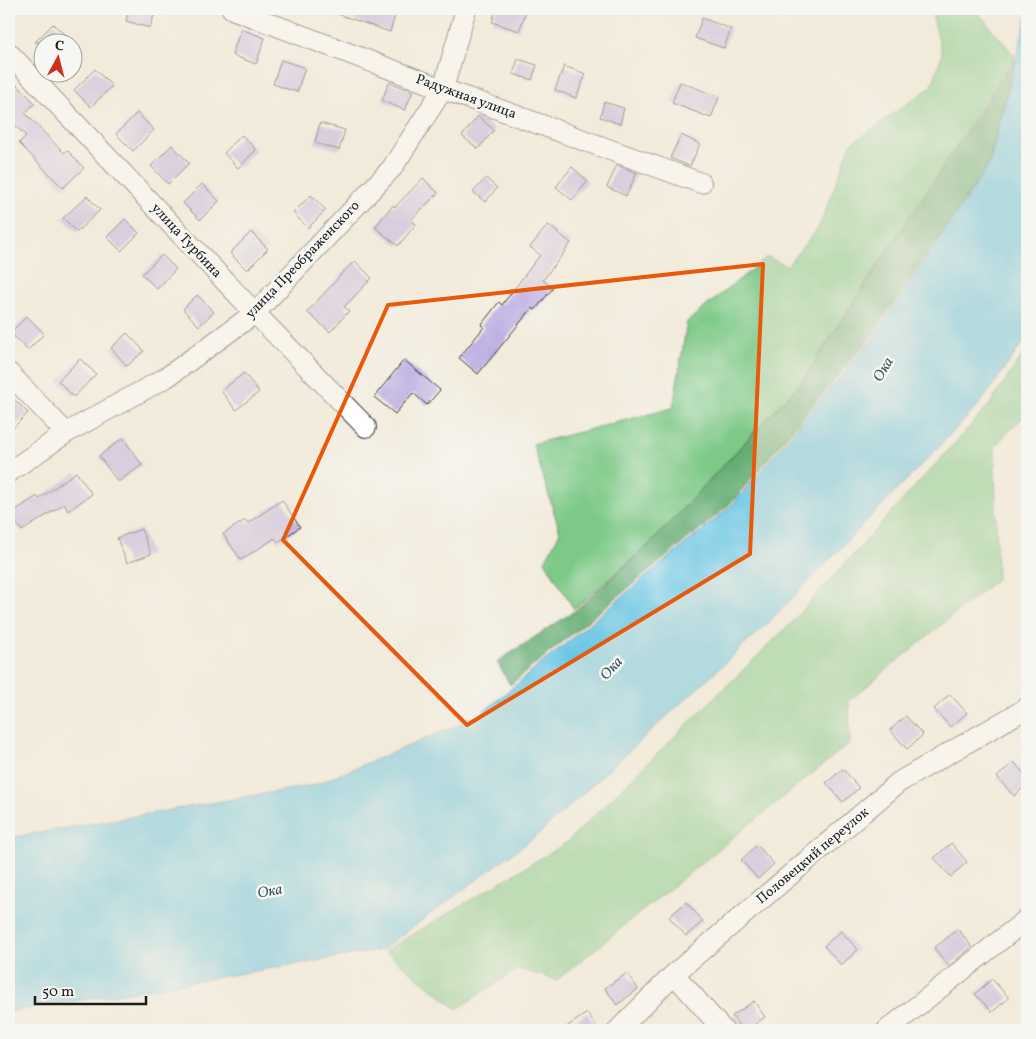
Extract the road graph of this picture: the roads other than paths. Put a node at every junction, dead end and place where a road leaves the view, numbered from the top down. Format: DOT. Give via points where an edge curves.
graph roads {
  1 [pos="232,9"];
  2 [pos="466,9"];
  3 [pos="9,53"];
  4 [pos="443,89"];
  5 [pos="701,183"];
  6 [pos="254,313"];
  7 [pos="9,373"];
  8 [pos="366,427"];
  9 [pos="66,433"];
  10 [pos="9,472"];
  11 [pos="1027,708"];
  12 [pos="1027,919"];
  13 [pos="674,974"];
  14 [pos="618,1030"];
  15 [pos="722,1030"];
  16 [pos="887,1030"];
  1 -- 4 [label="street, Радужная улица"];
  2 -- 4 [label="street, улица Преображенского"];
  3 -- 6 [label="street, улица Турбина"];
  4 -- 5 [label="street, Радужная улица"];
  4 -- 6 [label="street, улица Преображенского" via="392,168"];
  6 -- 8 [label="street, улица Турбина"];
  6 -- 9 [label="street, улица Преображенского" via="168,377"];
  7 -- 9 [label="street"];
  9 -- 10 [label="street, улица Преображенского"];
  11 -- 13 [label="street, Половецкий переулок" via="899,782"];
  12 -- 16 [label="street"];
  13 -- 14 [label="street, Половецкий переулок"];
  13 -- 15 [label="street"];
}
